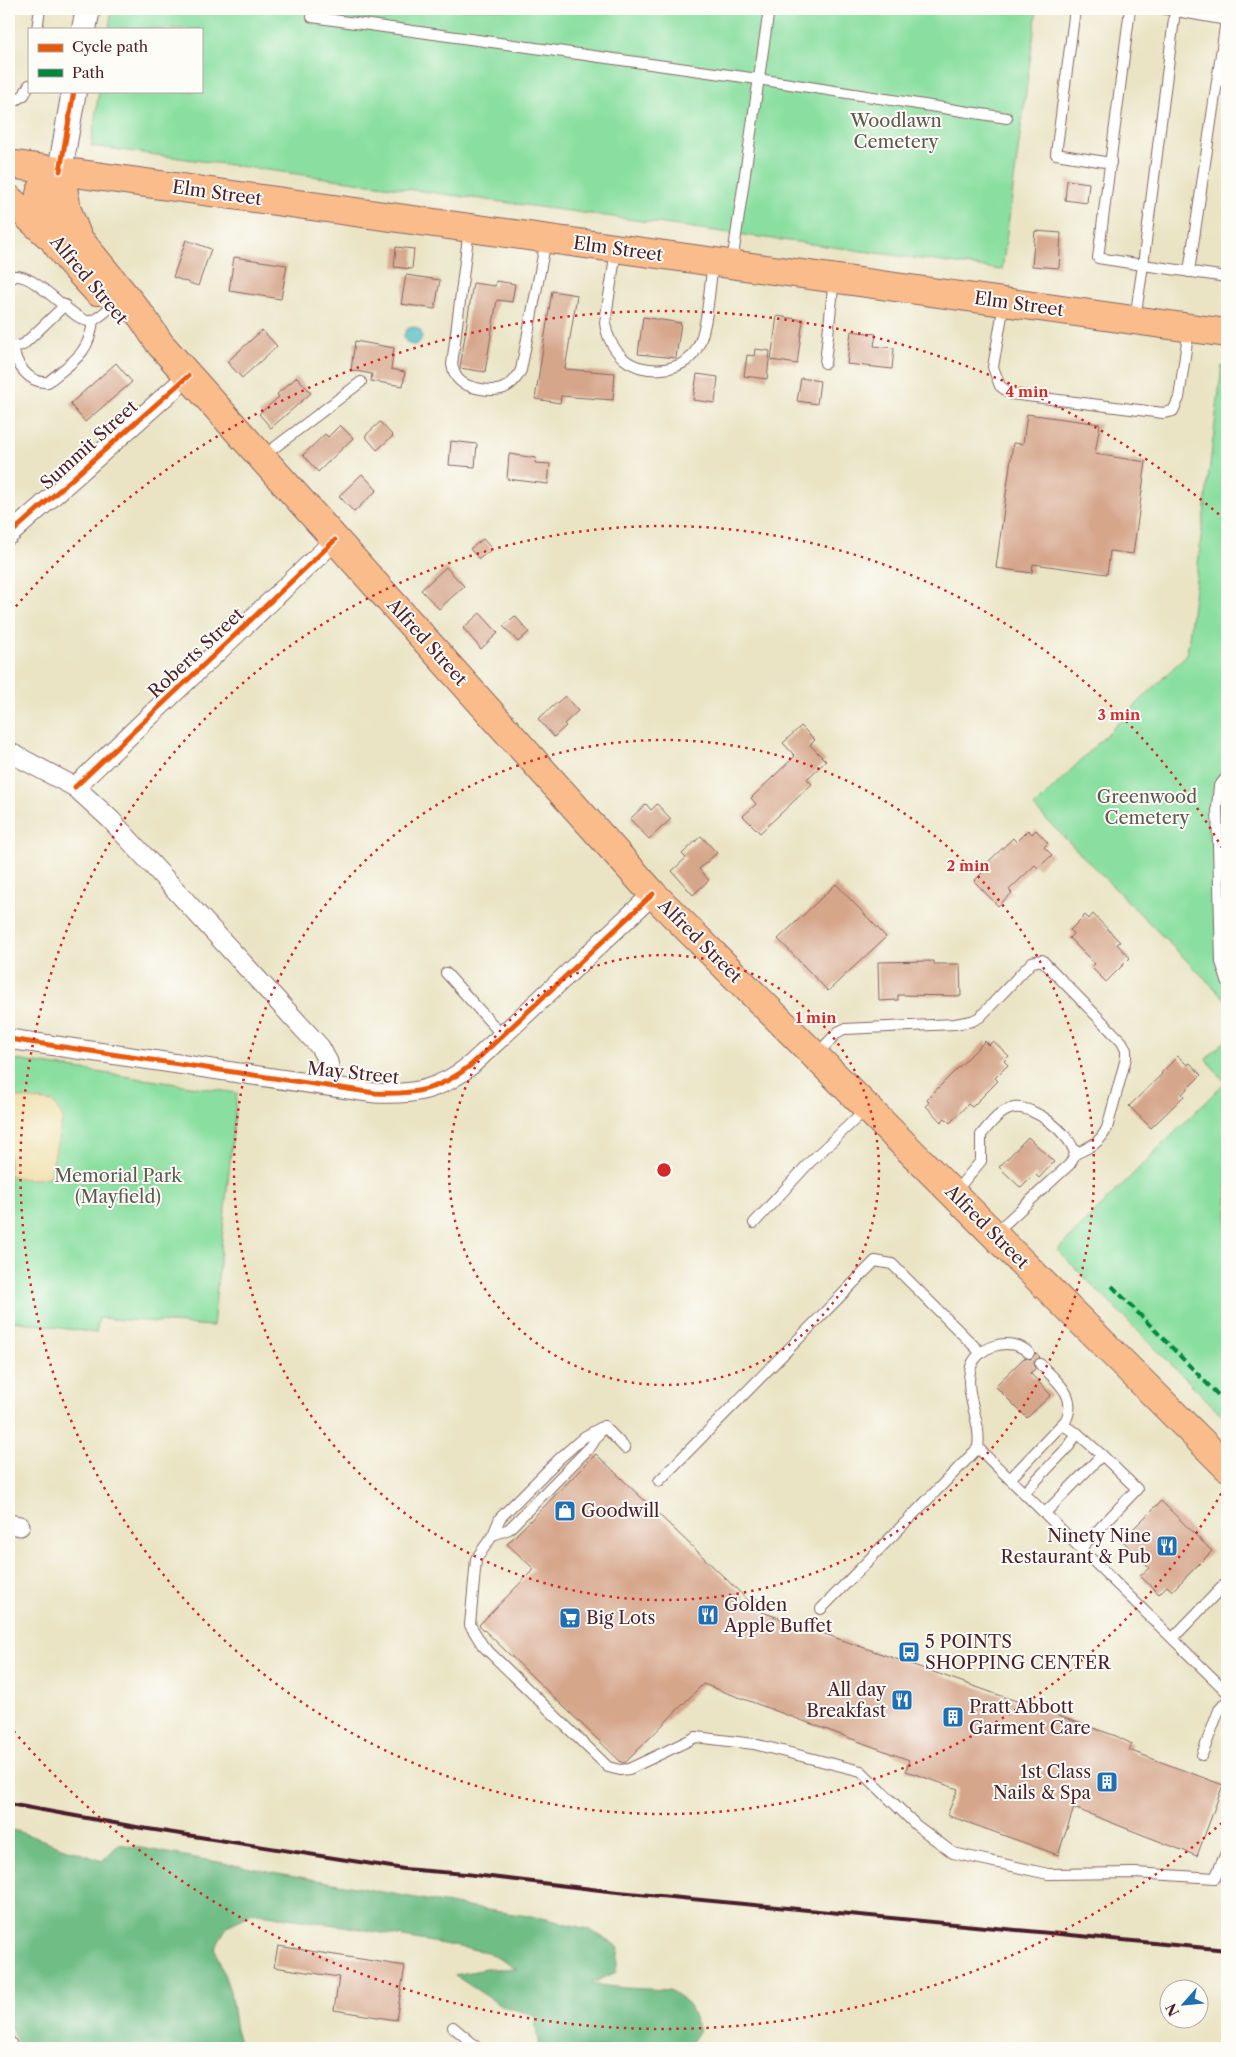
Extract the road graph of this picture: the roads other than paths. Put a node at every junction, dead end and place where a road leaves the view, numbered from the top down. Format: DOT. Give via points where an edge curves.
graph roads {
  1 [pos="40,9"];
  2 [pos="88,9"];
  3 [pos="313,9"];
  4 [pos="769,9"];
  5 [pos="1075,9"];
  6 [pos="1130,9"];
  7 [pos="1170,10"];
  8 [pos="1227,20"];
  9 [pos="37,28"];
  10 [pos="84,28"];
  11 [pos="758,80"];
  12 [pos="28,87"];
  13 [pos="74,92"];
  14 [pos="9,104"];
  15 [pos="1007,118"];
  16 [pos="1111,163"];
  17 [pos="9,164"];
  18 [pos="60,171"];
  19 [pos="9,199"];
  20 [pos="469,228"];
  21 [pos="50,237"];
  22 [pos="546,239"];
  23 [pos="616,249"];
  24 [pos="722,263"];
  25 [pos="1143,265"];
  26 [pos="1189,272"];
  27 [pos="1227,277"];
  28 [pos="835,278"];
  29 [pos="9,281"];
  30 [pos="1005,302"];
  31 [pos="65,305"];
  32 [pos="102,314"];
  33 [pos="1135,319"];
  34 [pos="1189,326"];
  35 [pos="1227,333"];
  36 [pos="160,344"];
  37 [pos="11,347"];
  38 [pos="825,363"];
  39 [pos="188,376"];
  40 [pos="361,382"];
  41 [pos="262,458"];
  42 [pos="9,535"];
  43 [pos="335,540"];
  44 [pos="9,752"];
  45 [pos="1227,777"];
  46 [pos="75,787"];
  47 [pos="653,894"];
  48 [pos="446,973"];
  49 [pos="1227,981"];
  50 [pos="502,1035"];
  51 [pos="9,1039"];
  52 [pos="816,1055"];
  53 [pos="333,1086"];
  54 [pos="868,1108"];
  55 [pos="1076,1154"];
  56 [pos="954,1194"];
  57 [pos="754,1223"];
  58 [pos="994,1234"];
  59 [pos="981,1353"];
  60 [pos="1026,1355"];
  61 [pos="1038,1367"];
  62 [pos="1064,1423"];
  63 [pos="604,1426"];
  64 [pos="1077,1433"];
  65 [pos="625,1448"];
  66 [pos="978,1448"];
  67 [pos="1102,1455"];
  68 [pos="1227,1467"];
  69 [pos="1010,1479"];
  70 [pos="659,1481"];
  71 [pos="1024,1493"];
  72 [pos="1045,1514"];
  73 [pos="493,1534"];
  74 [pos="1081,1548"];
  75 [pos="1227,1582"];
  76 [pos="821,1608"];
  77 [pos="1173,1638"];
  78 [pos="1227,1692"];
  79 [pos="1226,1704"];
  80 [pos="1202,1755"];
  81 [pos="1227,1851"];
  82 [pos="453,2027"];
  83 [pos="478,2048"];
  1 -- 9 [label="lane"];
  2 -- 10 [label="street"];
  3 -- 11 [label="lane" via="312,17"];
  4 -- 11 [label="lane"];
  5 -- 16 [label="lane" via="1056,154"];
  6 -- 16 [label="lane"];
  7 -- 8 [label="lane"];
  7 -- 25 [label="lane"];
  8 -- 26 [label="lane"];
  11 -- 15 [label="lane"];
  11 -- 24 [label="lane"];
  12 -- 14 [label="lane" via="24,96"];
  13 -- 18 [label="street"];
  16 -- 25 [label="lane" via="1098,258"];
  17 -- 18 [label="main road, Elm Street"];
  18 -- 20 [label="main road, Elm Street"];
  18 -- 21 [label="main road, Alfred Street" via="43,186 40,196 42,219"];
  18 -- 36 [label="main road, Alfred Street" via="67,210 78,238"];
  19 -- 21 [label="main road"];
  20 -- 22 [label="main road, Elm Street"];
  20 -- 22 [label="lane" via="452,365 460,381 490,389 509,385 521,370"];
  21 -- 32 [label="main road, Alfred Street"];
  22 -- 23 [label="main road, Elm Street"];
  23 -- 24 [label="main road, Elm Street"];
  23 -- 24 [label="lane" via="605,323 610,343 625,360 655,369 674,368 695,352 702,339"];
  24 -- 28 [label="main road, Elm Street"];
  25 -- 26 [label="lane"];
  25 -- 33 [label="lane"];
  26 -- 27 [label="lane"];
  28 -- 30 [label="main road, Elm Street"];
  28 -- 38 [label="lane"];
  29 -- 31 [label="lane" via="14,276 24,277"];
  30 -- 33 [label="main road, Elm Street"];
  30 -- 34 [label="lane" via="993,367 1000,386 1011,394 1173,412 1179,398"];
  31 -- 32 [label="lane" via="88,321"];
  31 -- 37 [label="lane" via="23,345"];
  32 -- 36 [label="main road, Alfred Street"];
  32 -- 37 [label="lane" via="88,346 48,382 40,383 24,371"];
  33 -- 34 [label="main road, Elm Street"];
  34 -- 35 [label="main road, Elm Street"];
  36 -- 39 [label="main road, Alfred Street"];
  39 -- 41 [label="main road, Alfred Street"];
  39 -- 42 [label="street, Summit Street"];
  40 -- 41 [label="lane"];
  41 -- 43 [label="main road, Alfred Street"];
  43 -- 46 [label="street, Roberts Street"];
  43 -- 47 [label="main road, Alfred Street"];
  44 -- 46 [label="street"];
  45 -- 49 [label="lane" via="1219,786 1217,807 1222,962"];
  46 -- 53 [label="street" via="110,819 320,1047 328,1062"];
  47 -- 50 [label="street, May Street"];
  47 -- 52 [label="main road, Alfred Street"];
  48 -- 50 [label="lane"];
  50 -- 53 [label="street, May Street" via="462,1072 429,1089 391,1094"];
  51 -- 53 [label="street, May Street"];
  52 -- 54 [label="main road, Alfred Street"];
  52 -- 55 [label="lane" via="844,1029 955,1024 980,1018 1032,962 1042,960 1122,1042 1126,1050 1107,1128 1097,1143"];
  54 -- 56 [label="main road, Alfred Street"];
  54 -- 57 [label="lane"];
  55 -- 56 [label="lane" via="1071,1141 1041,1115 1024,1109 1008,1110 981,1134 981,1162"];
  55 -- 58 [label="lane" via="1070,1164"];
  56 -- 58 [label="main road, Alfred Street"];
  58 -- 68 [label="main road, Alfred Street"];
  59 -- 60 [label="lane" via="990,1346 1002,1345 1018,1346"];
  59 -- 66 [label="lane" via="970,1370 969,1381 979,1428"];
  59 -- 70 [label="lane" via="892,1264 875,1262"];
  61 -- 62 [label="lane" via="1065,1402"];
  62 -- 64 [label="lane"];
  62 -- 69 [label="lane"];
  63 -- 65 [label="lane"];
  63 -- 73 [label="lane" via="584,1437 560,1458 500,1518"];
  63 -- 73 [label="lane" via="591,1446 509,1529"];
  64 -- 67 [label="lane"];
  64 -- 71 [label="lane" via="1069,1446"];
  66 -- 69 [label="lane"];
  66 -- 76 [label="lane"];
  67 -- 72 [label="lane"];
  67 -- 74 [label="lane" via="1137,1489"];
  69 -- 71 [label="lane"];
  71 -- 72 [label="lane"];
  72 -- 74 [label="lane"];
  73 -- 81 [label="lane" via="476,1559 470,1625 483,1646 608,1767 629,1768 696,1737 754,1744 861,1771 916,1825 952,1853 1048,1874 1215,1878"];
  74 -- 77 [label="lane"];
  75 -- 77 [label="lane"];
  77 -- 78 [label="lane"];
  79 -- 80 [label="lane" via="1219,1710"];
  82 -- 83 [label="lane"];
}
